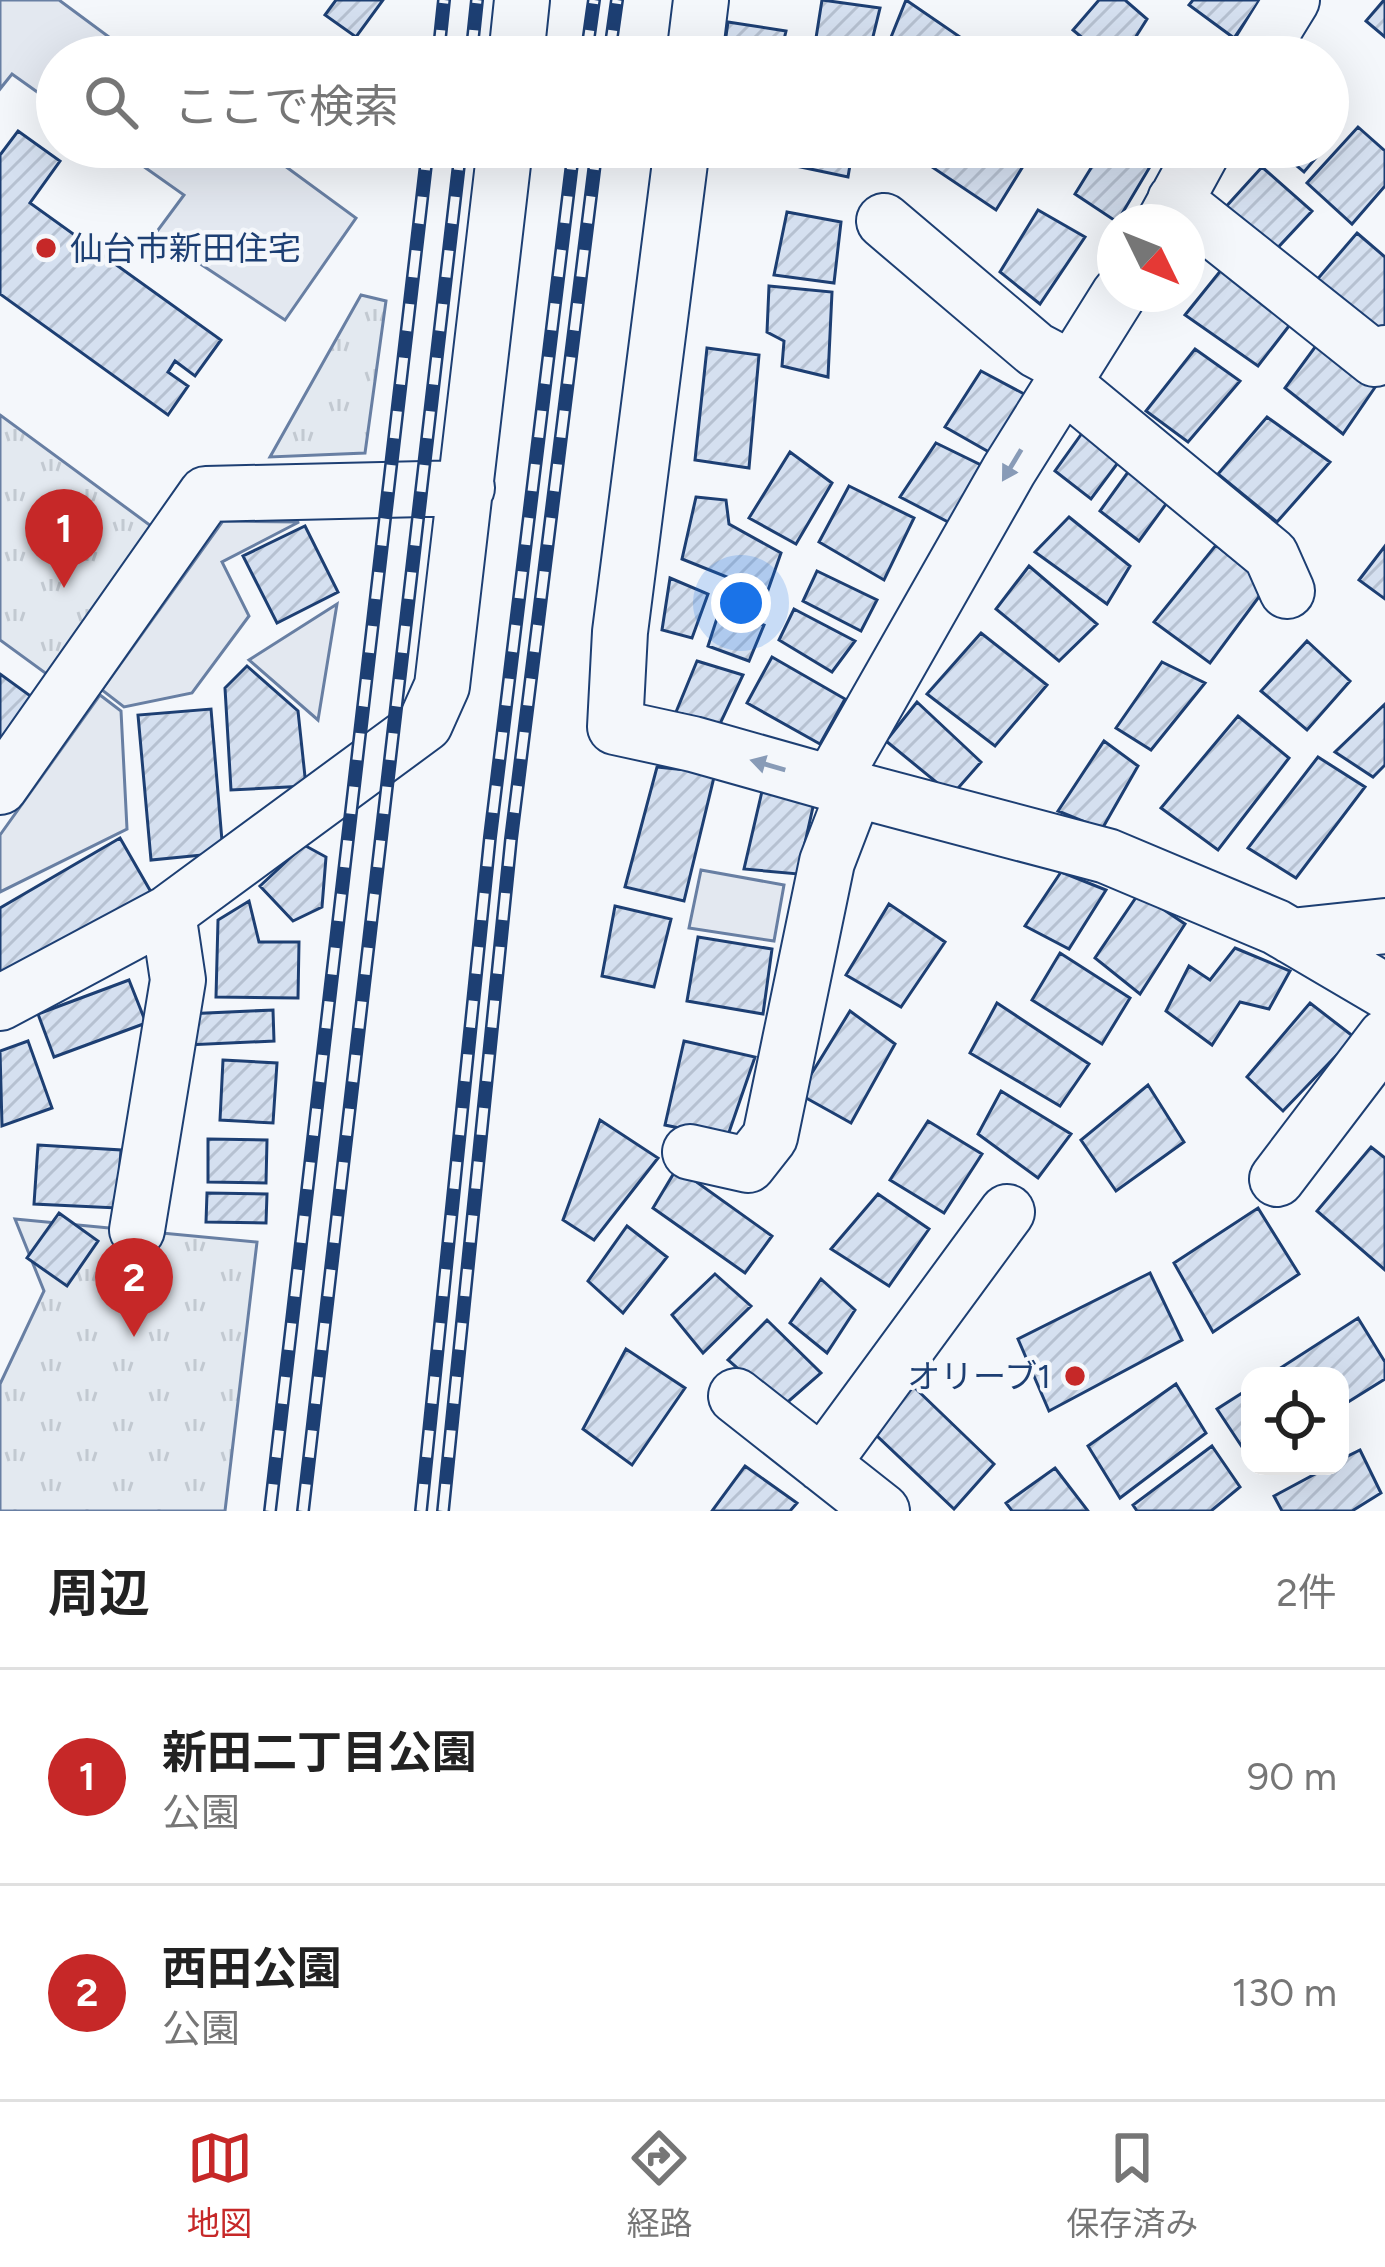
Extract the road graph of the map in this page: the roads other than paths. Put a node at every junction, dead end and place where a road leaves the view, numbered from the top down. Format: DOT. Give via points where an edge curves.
graph roads {
  1 [pos="522,0"];
  2 [pos="701,0"];
  3 [pos="1292,0"];
  4 [pos="518,36"];
  5 [pos="697,36"];
  6 [pos="1270,36"];
  7 [pos="504,168"];
  8 [pos="679,168"];
  9 [pos="1194,168"];
  10 [pos="1174,204"];
  11 [pos="884,221"];
  12 [pos="1205,235"];
  13 [pos="1108,312"];
  14 [pos="1382,359"];
  15 [pos="1067,376"];
  16 [pos="467,488"];
  17 [pos="1287,591"];
  18 [pos="843,786"];
  19 [pos="0,787"];
  20 [pos="168,913"];
  21 [pos="1385,926"];
  22 [pos="1291,936"];
  23 [pos="1385,991"];
  24 [pos="0,1003"];
  25 [pos="1385,1037"];
  26 [pos="690,1152"];
  27 [pos="1277,1179"];
  28 [pos="1007,1212"];
  29 [pos="136,1230"];
  30 [pos="736,1396"];
  31 [pos="822,1464"];
  32 [pos="882,1511"];
  1 -- 4 [label="street"];
  2 -- 5 [label="street"];
  3 -- 6 [label="street"];
  7 -- 16 [label="street"];
  18 -- 8 [label="street, one-way" via="615,727"];
  9 -- 10 [label="street"];
  11 -- 15 [label="street"];
  12 -- 14 [label="street"];
  13 -- 15 [label="street"];
  15 -- 17 [label="street" via="1270,555"];
  15 -- 18 [label="street, one-way"];
  16 -- 19 [label="street" via="206,494"];
  16 -- 20 [label="street" via="442,686 425,724"];
  18 -- 22 [label="street" via="1107,856"];
  18 -- 26 [label="street" via="770,1137 748,1165"];
  20 -- 24 [label="street"];
  20 -- 29 [label="street" via="178,980"];
  21 -- 22 [label="street"];
  22 -- 23 [label="street"];
  25 -- 27 [label="street"];
  28 -- 31 [label="street"];
  30 -- 31 [label="street"];
  31 -- 32 [label="street"];
}
